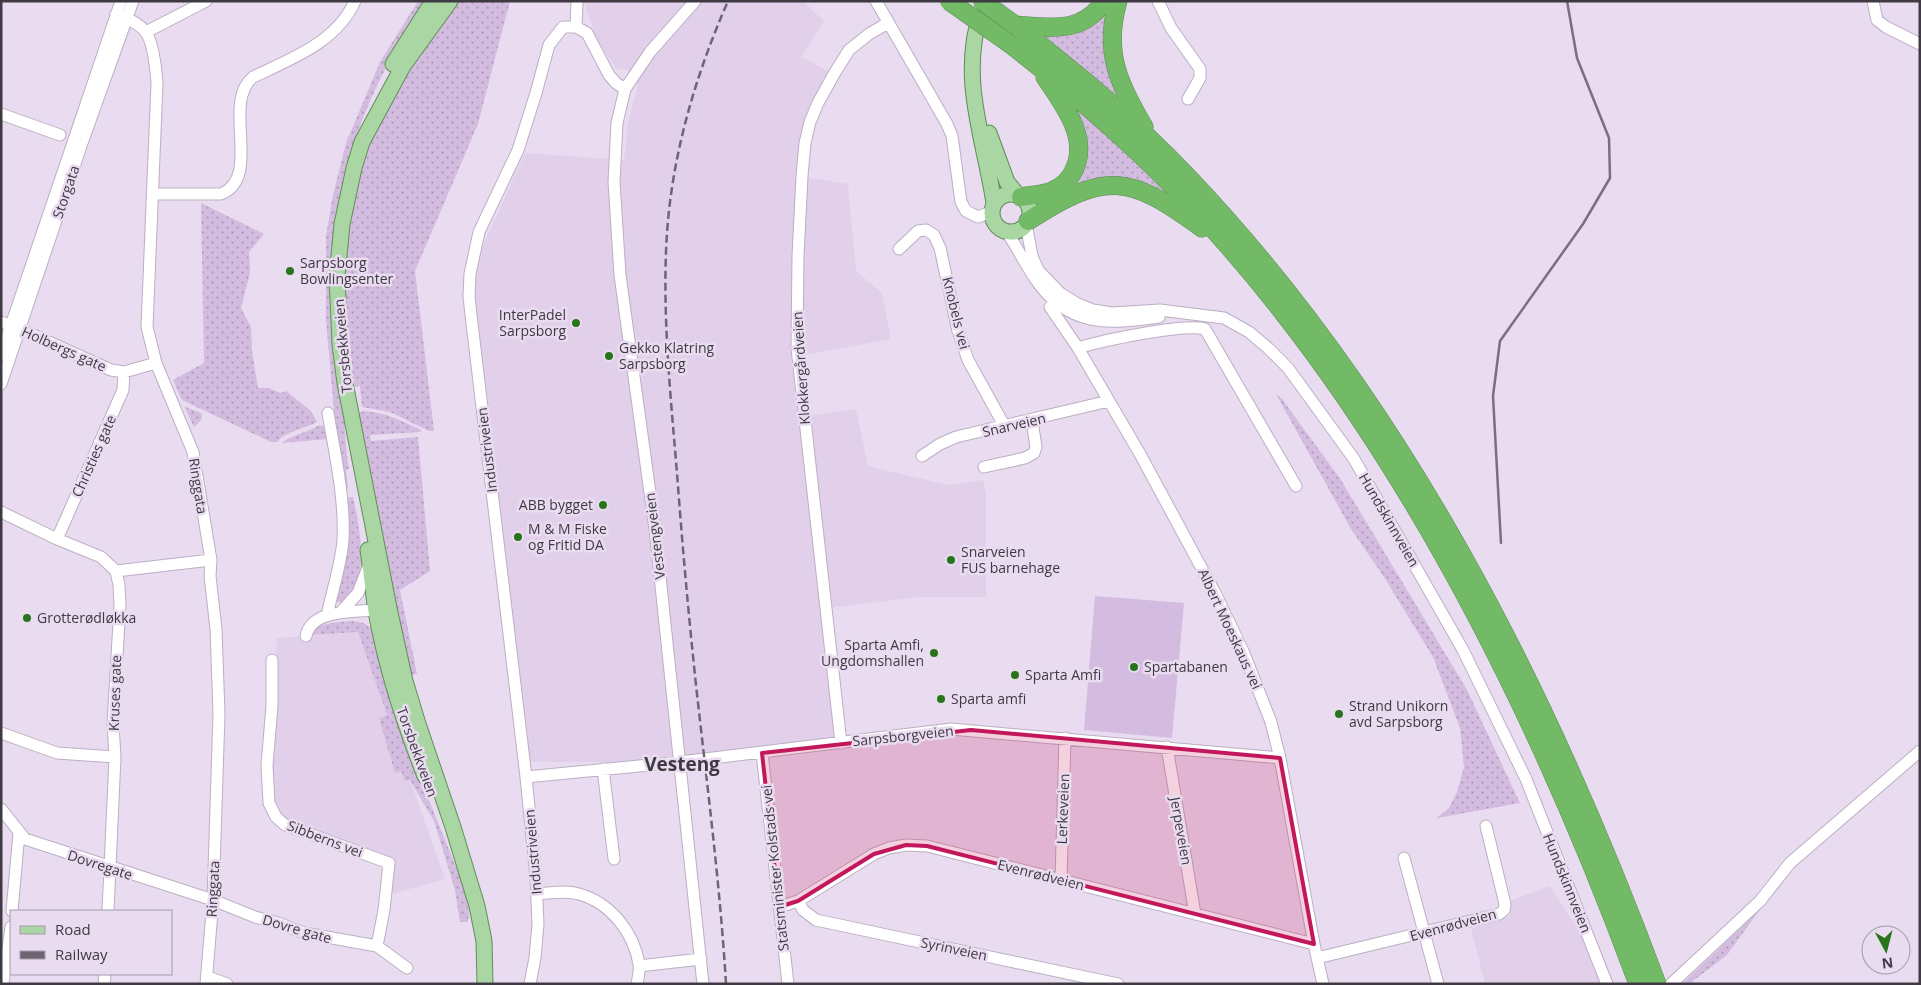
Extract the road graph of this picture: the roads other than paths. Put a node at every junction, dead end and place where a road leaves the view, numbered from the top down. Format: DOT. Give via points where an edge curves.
graph roads {
  1 [pos="121,1"];
  2 [pos="133,1"];
  3 [pos="206,1"];
  4 [pos="355,1"];
  5 [pos="433,1"];
  6 [pos="450,1"];
  7 [pos="695,1"];
  8 [pos="876,1"];
  9 [pos="949,1"];
  10 [pos="982,1"];
  11 [pos="985,1"];
  12 [pos="995,1"];
  13 [pos="1104,1"];
  14 [pos="1118,1"];
  15 [pos="1158,1"];
  16 [pos="1873,1"];
  17 [pos="577,3"];
  18 [pos="121,16"];
  19 [pos="888,24"];
  20 [pos="1015,24"];
  21 [pos="576,27"];
  22 [pos="146,32"];
  23 [pos="1920,44"];
  24 [pos="1036,64"];
  25 [pos="625,89"];
  26 [pos="1188,98"];
  27 [pos="1,114"];
  28 [pos="60,135"];
  29 [pos="364,139"];
  30 [pos="1151,141"];
  31 [pos="152,194"];
  32 [pos="1019,196"];
  33 [pos="993,208"];
  34 [pos="1027,222"];
  35 [pos="1006,231"];
  36 [pos="1229,248"];
  37 [pos="899,249"];
  38 [pos="1050,307"];
  39 [pos="1180,312"];
  40 [pos="11,325"];
  41 [pos="1078,348"];
  42 [pos="1,355"];
  43 [pos="156,363"];
  44 [pos="124,372"];
  45 [pos="1,384"];
  46 [pos="1109,401"];
  47 [pos="328,414"];
  48 [pos="1032,421"];
  49 [pos="1005,427"];
  50 [pos="354,435"];
  51 [pos="922,456"];
  52 [pos="984,467"];
  53 [pos="1296,486"];
  54 [pos="1,512"];
  55 [pos="57,540"];
  56 [pos="211,560"];
  57 [pos="370,564"];
  58 [pos="116,571"];
  59 [pos="382,609"];
  60 [pos="340,613"];
  61 [pos="327,616"];
  62 [pos="306,636"];
  63 [pos="272,660"];
  64 [pos="1,733"];
  65 [pos="1065,738"];
  66 [pos="841,743"];
  67 [pos="1167,747"];
  68 [pos="1920,751"];
  69 [pos="762,753"];
  70 [pos="115,757"];
  71 [pos="1280,758"];
  72 [pos="680,762"];
  73 [pos="603,769"];
  74 [pos="526,777"];
  75 [pos="1,809"];
  76 [pos="1486,826"];
  77 [pos="19,833"];
  78 [pos="1404,858"];
  79 [pos="614,859"];
  80 [pos="111,868"];
  81 [pos="1061,880"];
  82 [pos="537,894"];
  83 [pos="213,900"];
  84 [pos="798,901"];
  85 [pos="779,907"];
  86 [pos="12,910"];
  87 [pos="108,910"];
  88 [pos="1195,914"];
  89 [pos="10,933"];
  90 [pos="1424,933"];
  91 [pos="1314,944"];
  92 [pos="377,946"];
  93 [pos="1317,958"];
  94 [pos="701,959"];
  95 [pos="639,966"];
  96 [pos="406,968"];
  97 [pos="3,977"];
  98 [pos="207,980"];
  99 [pos="228,984"];
  100 [pos="485,984"];
  101 [pos="530,984"];
  102 [pos="637,984"];
  103 [pos="703,984"];
  104 [pos="788,984"];
  105 [pos="1118,984"];
  106 [pos="1323,984"];
  107 [pos="1438,984"];
  108 [pos="1607,984"];
  109 [pos="1638,984"];
  110 [pos="1657,984"];
  111 [pos="1671,984"];
  1 -- 18 [label="street, Storgata"];
  2 -- 18 [label="street, Storgata"];
  3 -- 22 [label="street"];
  4 -- 31 [label="street" via="342,21 316,47 246,83 242,90 241,161 236,184 230,191 221,194"];
  5 -- 29 [label="main road, Torsbekkveien" via="385,79"];
  6 -- 29 [label="main road, Torsbekkveien" via="403,66"];
  7 -- 25 [label="street" via="650,52"];
  8 -- 19 [label="street"];
  9 -- 24 [label="highway, bridge"];
  10 -- 20 [label="highway, bridge"];
  11 -- 33 [label="main road" via="975,34 972,79 974,108"];
  12 -- 32 [label="main road" via="982,50 982,94 994,150 1007,182"];
  13 -- 20 [label="highway" via="1092,16 1073,25 1052,28"];
  14 -- 30 [label="highway" via="1111,32 1115,66"];
  15 -- 26 [label="street" via="1171,28 1200,68 1200,78"];
  16 -- 23 [label="street" via="1877,20"];
  17 -- 21 [label="street"];
  18 -- 22 [label="street"];
  18 -- 40 [label="street, Storgata"];
  19 -- 33 [label="street" via="947,124 952,136 961,202 966,211 978,216"];
  19 -- 66 [label="street, Klokkergårdveien" via="868,34 849,50 831,79 810,122 802,176 797,348"];
  20 -- 30 [label="highway" via="1093,87"];
  21 -- 25 [label="street" via="587,33 609,75"];
  21 -- 74 [label="street, Industriveien" via="563,27 549,45 518,150 480,232 470,281 471,315"];
  22 -- 31 [label="street, Ringgata" via="156,62 157,83"];
  24 -- 32 [label="highway" via="1072,124 1078,141 1078,157 1073,173 1062,185 1043,194"];
  24 -- 36 [label="highway" via="1152,165"];
  25 -- 72 [label="street, Vestengveien" via="617,123 614,160 618,256 655,528"];
  27 -- 28 [label="street"];
  29 -- 50 [label="main road, Torsbekkveien" via="345,206 337,277 340,345"];
  30 -- 110 [label="highway" via="1228,220 1296,302 1365,397 1432,502 1494,613 1557,741 1613,869"];
  31 -- 43 [label="street, Ringgata" via="147,327"];
  32 -- 33 [label="main road" via="1004,195"];
  32 -- 34 [label="main road" via="1029,208"];
  33 -- 35 [label="main road" via="995,224"];
  34 -- 35 [label="main road" via="1019,230"];
  34 -- 36 [label="highway" via="1084,190 1106,185 1128,186 1159,198"];
  34 -- 39 [label="street, Hundskinnveien" via="1032,256 1038,270 1060,293 1076,303 1112,313"];
  35 -- 39 [label="street" via="1042,288 1073,313 1113,323"];
  36 -- 109 [label="highway" via="1295,329 1366,428 1451,571 1556,780"];
  37 -- 49 [label="street, Knobels vei" via="918,231 926,230 934,235 968,360"];
  38 -- 41 [label="street, Albert Moeskaus vei"];
  39 -- 108 [label="street, Hundskinnveien" via="1224,318 1249,332 1268,348 1288,368 1354,459 1462,650 1526,779"];
  40 -- 42 [label="street, Storgata"];
  40 -- 44 [label="street, Holbergs gate" via="111,370"];
  40 -- 45 [label="street, Storgata"];
  41 -- 46 [label="street, Albert Moeskaus vei"];
  41 -- 53 [label="street" via="1147,334 1194,327 1205,329"];
  43 -- 44 [label="street, Holbergs gate"];
  43 -- 56 [label="street, Ringgata" via="193,452"];
  44 -- 55 [label="street, Christies gate" via="123,390"];
  46 -- 48 [label="street, Snarveien"];
  46 -- 71 [label="street, Albert Moeskaus vei" via="1198,561 1243,651 1272,722"];
  47 -- 61 [label="street" via="343,528"];
  48 -- 49 [label="street, Snarveien"];
  48 -- 52 [label="street" via="1034,453"];
  49 -- 51 [label="street, Snarveien" via="956,437"];
  50 -- 57 [label="main road, Torsbekkveien" via="355,467"];
  50 -- 59 [label="main road, Torsbekkveien" via="362,466"];
  54 -- 55 [label="street"];
  55 -- 58 [label="street" via="101,557"];
  56 -- 58 [label="street"];
  56 -- 83 [label="street, Ringgata" via="219,714"];
  57 -- 59 [label="main road, Torsbekkveien"];
  57 -- 60 [label="street" via="358,593"];
  58 -- 70 [label="street, Kruses gate" via="120,605 113,724"];
  59 -- 60 [label="street"];
  59 -- 100 [label="main road, Torsbekkveien" via="476,906 484,941"];
  60 -- 61 [label="street"];
  61 -- 62 [label="street" via="310,624"];
  63 -- 92 [label="street, Sibberns vei" via="267,765 269,803 276,817 285,825 389,863"];
  64 -- 70 [label="street" via="57,753"];
  65 -- 66 [label="street, Sarpsborgveien" via="951,729"];
  65 -- 67 [label="street, Sarpsborgveien"];
  65 -- 81 [label="street, Lerkeveien"];
  66 -- 69 [label="street, Sarpsborgveien"];
  67 -- 71 [label="street, Sarpsborgveien"];
  67 -- 88 [label="street, Jerpeveien"];
  68 -- 111 [label="street" via="1790,863 1760,901"];
  69 -- 72 [label="street, Sarpsborgveien"];
  69 -- 85 [label="street, Statsminister Kolstads vei"];
  70 -- 80 [label="street, Kruses gate"];
  71 -- 91 [label="street, Albert Moeskaus vei"];
  72 -- 73 [label="street, Sarpsborgveien"];
  72 -- 94 [label="street, Vestengveien"];
  73 -- 74 [label="street, Sarpsborgveien"];
  73 -- 79 [label="street"];
  74 -- 82 [label="street, Industriveien"];
  75 -- 77 [label="street, Dovregate"];
  76 -- 90 [label="street, Evenrødveien" via="1504,910"];
  77 -- 80 [label="street, Dovregate" via="25,839"];
  77 -- 86 [label="street"];
  78 -- 90 [label="street"];
  80 -- 83 [label="street, Dovregate"];
  80 -- 87 [label="street, Kruses gate"];
  81 -- 84 [label="street, Evenrødveien" via="927,846 906,845 874,854"];
  81 -- 88 [label="street, Evenrødveien"];
  82 -- 95 [label="street" via="579,894 607,908 628,934"];
  82 -- 101 [label="street, Industriveien" via="538,924"];
  83 -- 92 [label="street, Dovre gate" via="254,918 304,933"];
  83 -- 98 [label="street, Ringgata"];
  84 -- 85 [label="street, Evenrødveien"];
  84 -- 105 [label="street, Syrinveien" via="803,910 816,920"];
  85 -- 104 [label="street, Statsminister Kolstads vei"];
  88 -- 91 [label="street, Evenrødveien"];
  89 -- 97 [label="street"];
  90 -- 93 [label="street, Evenrødveien"];
  90 -- 107 [label="street"];
  91 -- 93 [label="street, Albert Moeskaus vei"];
  92 -- 96 [label="street, Dovre gate"];
  93 -- 106 [label="street, Albert Moeskaus vei"];
  94 -- 95 [label="street"];
  94 -- 103 [label="street, Vestengveien"];
  95 -- 102 [label="street"];
  98 -- 99 [label="street"];
}
